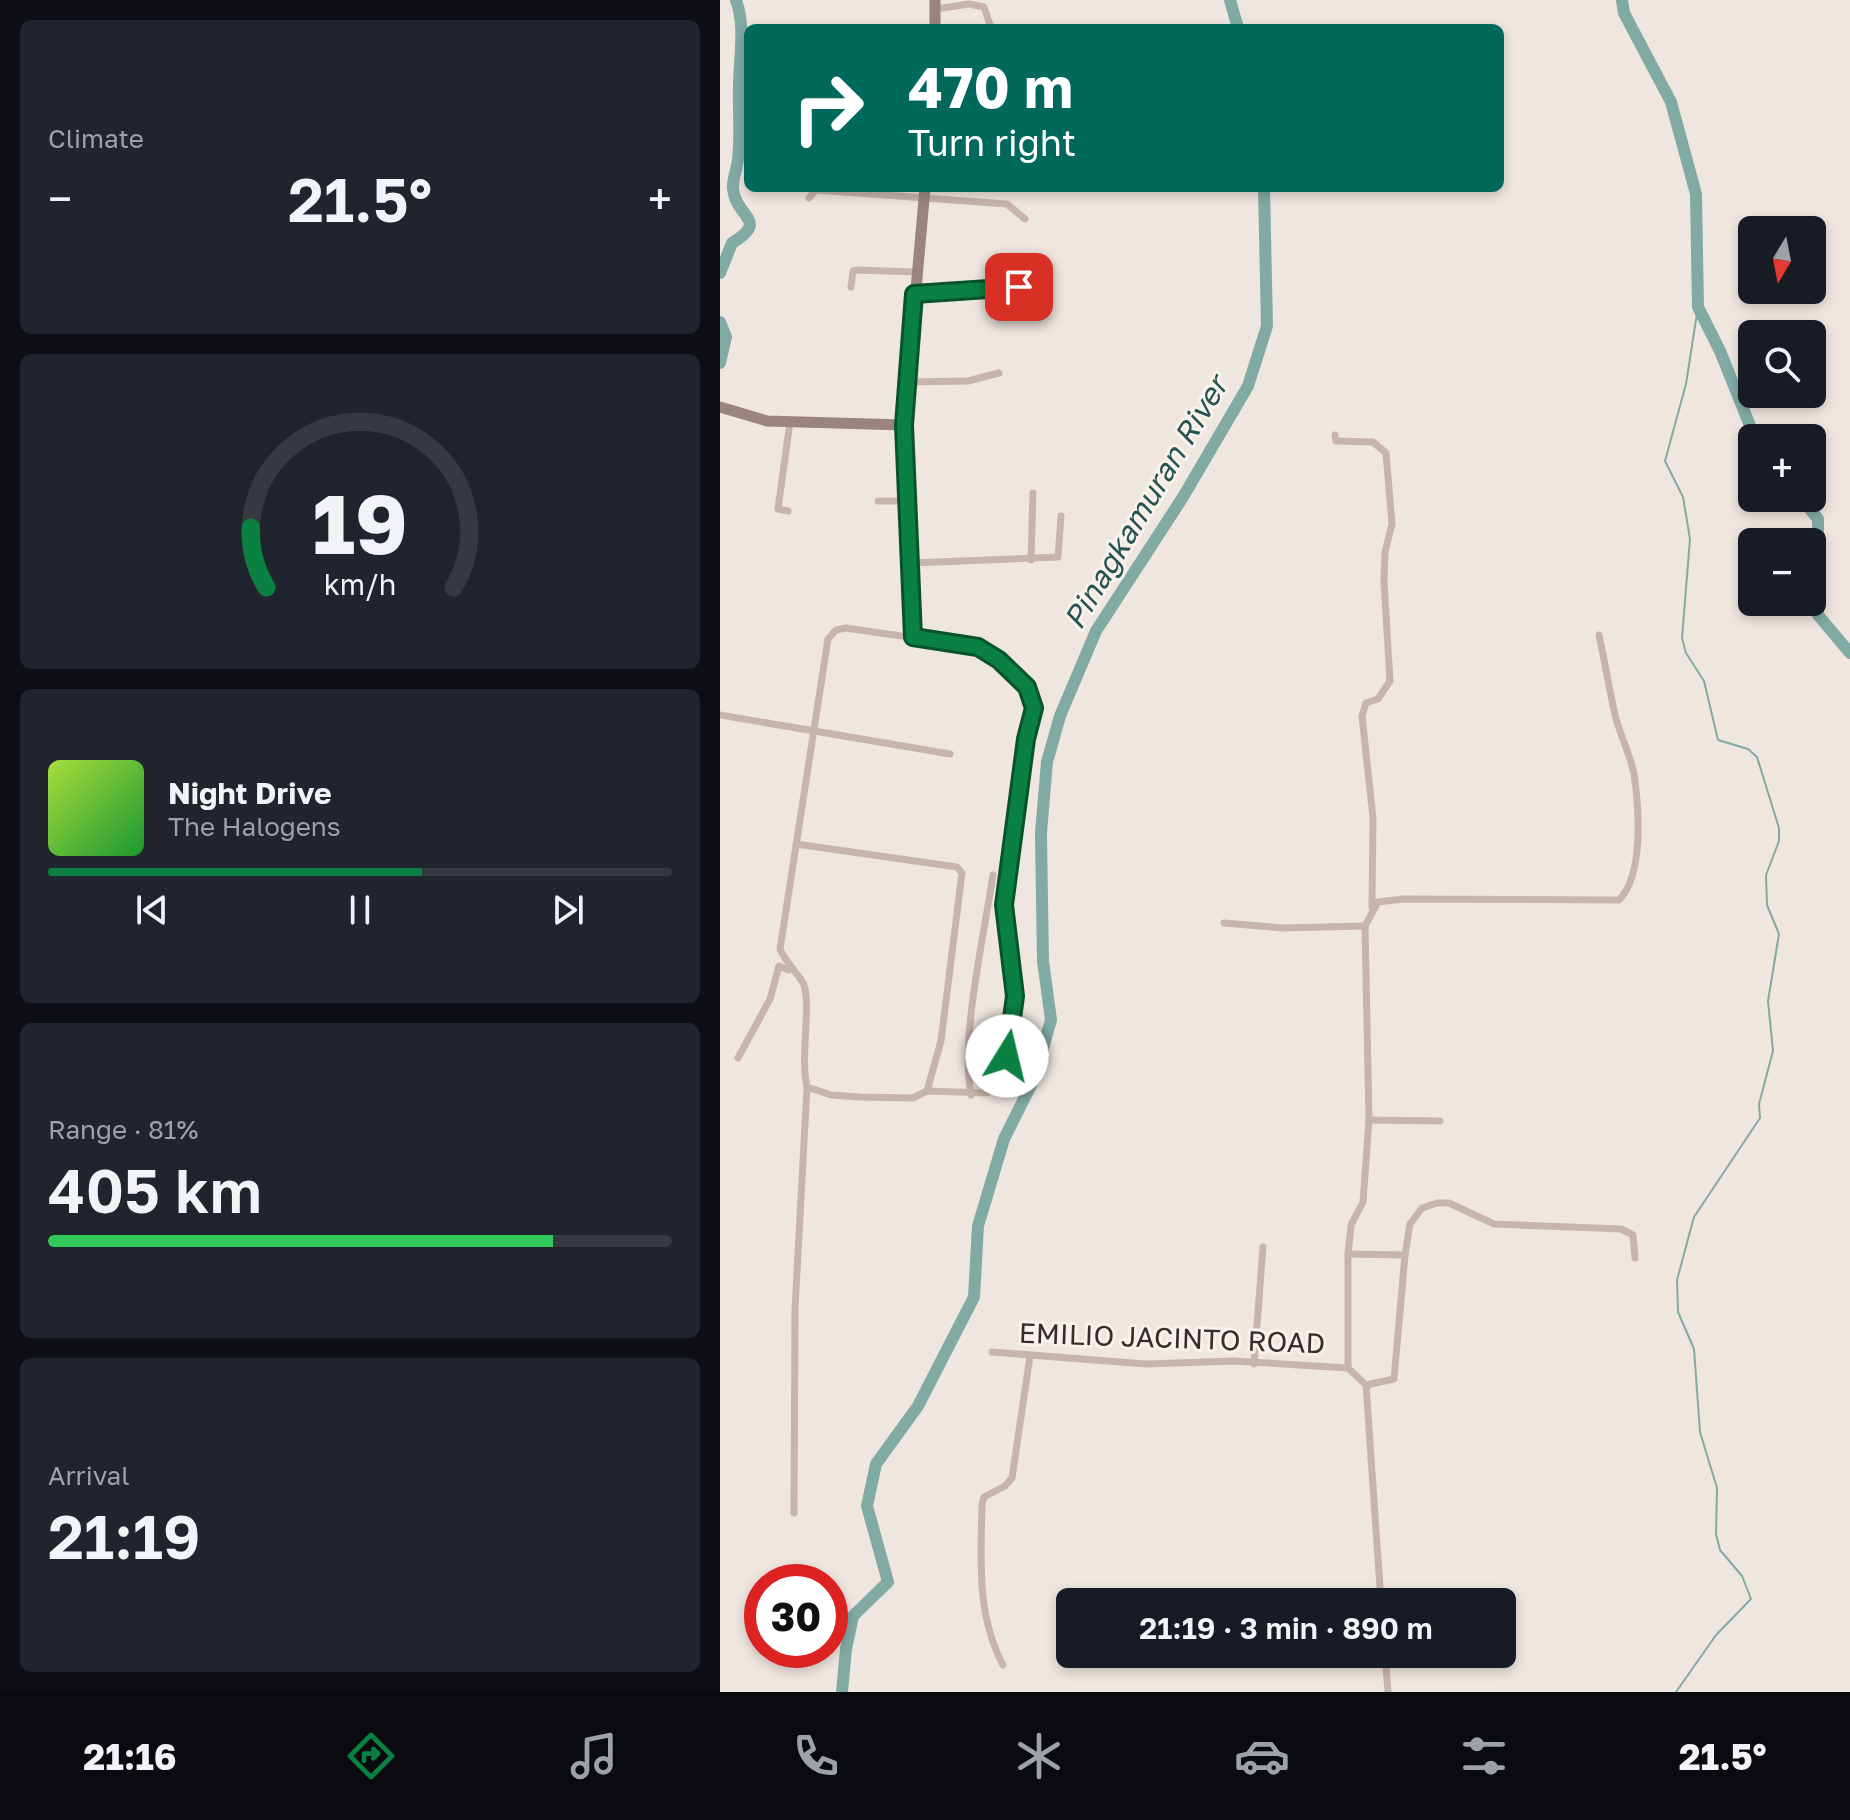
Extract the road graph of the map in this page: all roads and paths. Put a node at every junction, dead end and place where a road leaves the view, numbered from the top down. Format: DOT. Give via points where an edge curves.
graph roads {
  1 [pos="935,4"];
  2 [pos="990,24"];
  3 [pos="814,192"];
  4 [pos="924,192"];
  5 [pos="809,198"];
  6 [pos="1025,219"];
  7 [pos="916,272"];
  8 [pos="1045,285"];
  9 [pos="851,287"];
  10 [pos="914,294"];
  11 [pos="999,373"];
  12 [pos="907,382"];
  13 [pos="720,407"];
  14 [pos="790,422"];
  15 [pos="904,425"];
  16 [pos="1335,435"];
  17 [pos="1033,493"];
  18 [pos="878,501"];
  19 [pos="908,501"];
  20 [pos="788,511"];
  21 [pos="1061,516"];
  22 [pos="1031,560"];
  23 [pos="911,563"];
  24 [pos="1599,635"];
  25 [pos="913,637"];
  26 [pos="720,715"];
  27 [pos="813,729"];
  28 [pos="950,754"];
  29 [pos="796,844"];
  30 [pos="993,875"];
  31 [pos="1372,907"];
  32 [pos="1224,923"];
  33 [pos="1365,926"];
  34 [pos="789,970"];
  35 [pos="738,1058"];
  36 [pos="807,1087"];
  37 [pos="927,1091"];
  38 [pos="971,1095"];
  39 [pos="1369,1120"];
  40 [pos="1440,1121"];
  41 [pos="1263,1247"];
  42 [pos="1348,1254"];
  43 [pos="1405,1255"];
  44 [pos="1635,1258"];
  45 [pos="992,1352"];
  46 [pos="1030,1356"];
  47 [pos="1254,1364"];
  48 [pos="1348,1368"];
  49 [pos="1366,1385"];
  50 [pos="794,1513"];
  51 [pos="1380,1588"];
  52 [pos="1003,1665"];
  53 [pos="1386,1668"];
  54 [pos="1388,1692"];
  1 -- 2 [label="street" via="984,7"];
  3 -- 5 [label="street"];
  4 -- 6 [label="street" via="1007,204"];
  4 -- 7 [label="street"];
  7 -- 9 [label="street" via="857,270"];
  7 -- 10 [label="street"];
  8 -- 10 [label="street"];
  10 -- 12 [label="street"];
  11 -- 12 [label="street" via="968,381"];
  12 -- 15 [label="street"];
  13 -- 14 [label="street" via="748,418"];
  14 -- 15 [label="street"];
  14 -- 20 [label="street" via="778,509"];
  15 -- 19 [label="street"];
  16 -- 31 [label="street" via="1344,443 1373,442 1386,453 1392,508 1384,582 1390,681 1386,691 1366,703 1362,716 1373,818"];
  17 -- 22 [label="street"];
  18 -- 19 [label="street"];
  19 -- 23 [label="street"];
  21 -- 22 [label="street" via="1058,557"];
  22 -- 23 [label="street"];
  23 -- 25 [label="street"];
  24 -- 31 [label="street" via="1637,808 1634,876 1626,893 1619,900 1403,899"];
  25 -- 27 [label="street" via="836,630 828,639"];
  25 -- 38 [label="street" via="978,647 1027,687 1034,708 1004,905 1015,996 1012,1031 996,1090"];
  26 -- 27 [label="street"];
  27 -- 28 [label="street"];
  27 -- 29 [label="street"];
  29 -- 34 [label="street" via="780,949"];
  29 -- 37 [label="street" via="957,867 962,873 941,1041"];
  30 -- 38 [label="street" via="966,1072"];
  31 -- 33 [label="street"];
  32 -- 33 [label="street"];
  33 -- 39 [label="street"];
  34 -- 35 [label="street" via="779,966 770,999"];
  34 -- 36 [label="street" via="800,978 805,993"];
  36 -- 37 [label="street" via="859,1097 913,1098"];
  36 -- 50 [label="street" via="795,1309"];
  37 -- 38 [label="street"];
  39 -- 40 [label="street"];
  39 -- 42 [label="street" via="1363,1202 1351,1225"];
  41 -- 47 [label="street"];
  42 -- 43 [label="street"];
  42 -- 48 [label="street"];
  43 -- 44 [label="street" via="1416,1214 1449,1203 1494,1224 1630,1231"];
  43 -- 49 [label="street" via="1394,1379"];
  45 -- 46 [label="street, EMILIO JACINTO ROAD"];
  46 -- 47 [label="street, EMILIO JACINTO ROAD"];
  46 -- 52 [label="street" via="1012,1478 982,1504 981,1588 991,1643"];
  47 -- 48 [label="street, EMILIO JACINTO ROAD"];
  48 -- 49 [label="street, EMILIO JACINTO ROAD"];
  49 -- 51 [label="street"];
  53 -- 54 [label="street"];
}
